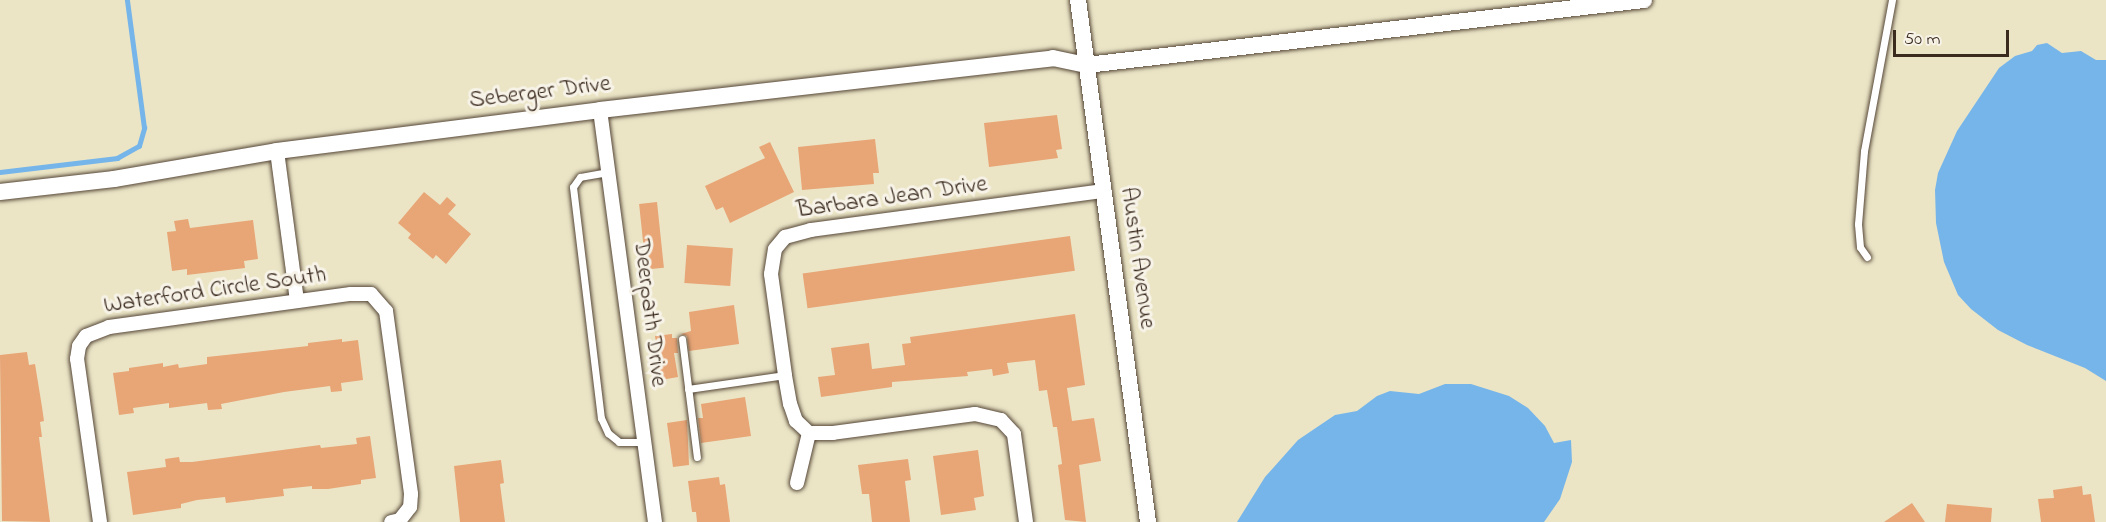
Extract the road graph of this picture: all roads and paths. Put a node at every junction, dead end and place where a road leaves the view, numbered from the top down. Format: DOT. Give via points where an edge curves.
graph roads {
  1 [pos="1078,0"];
  2 [pos="1644,0"];
  3 [pos="1892,0"];
  4 [pos="1087,65"];
  5 [pos="600,110"];
  6 [pos="276,151"];
  7 [pos="608,172"];
  8 [pos="1104,191"];
  9 [pos="0,192"];
  10 [pos="1867,257"];
  11 [pos="297,301"];
  12 [pos="682,339"];
  13 [pos="785,375"];
  14 [pos="688,389"];
  15 [pos="809,433"];
  16 [pos="643,442"];
  17 [pos="697,457"];
  18 [pos="797,483"];
  19 [pos="396,521"];
  20 [pos="100,522"];
  21 [pos="655,522"];
  22 [pos="1026,522"];
  23 [pos="1148,522"];
  1 -- 4 [label="street, Austin Avenue"];
  2 -- 4 [label="street, Seberger Drive"];
  3 -- 10 [label="lane" via="1864,152 1858,232 1860,247"];
  4 -- 5 [label="street, Seberger Drive" via="1053,58"];
  4 -- 8 [label="street, Austin Avenue"];
  5 -- 6 [label="street, Seberger Drive"];
  5 -- 7 [label="street, Deerpath Drive"];
  6 -- 9 [label="street, Seberger Drive" via="114,179"];
  6 -- 11 [label="street"];
  7 -- 16 [label="street, Deerpath Drive"];
  7 -- 16 [label="lane" via="580,177 573,187 601,418 608,433 619,442"];
  8 -- 13 [label="street, Barbara Jean Drive" via="811,230 785,237 775,249 771,274"];
  8 -- 23 [label="street, Austin Avenue"];
  11 -- 19 [label="street, Waterford Circle South" via="371,294 387,310 411,494 410,507"];
  11 -- 20 [label="street, Waterford Circle South" via="109,327 87,336 79,346 77,359"];
  12 -- 14 [label="lane"];
  13 -- 14 [label="lane"];
  13 -- 15 [label="street, Barbara Jean Drive" via="796,421"];
  14 -- 17 [label="lane"];
  15 -- 18 [label="street"];
  15 -- 22 [label="street" via="975,414 1001,420 1014,434"];
  16 -- 21 [label="street, Deerpath Drive"];
}
